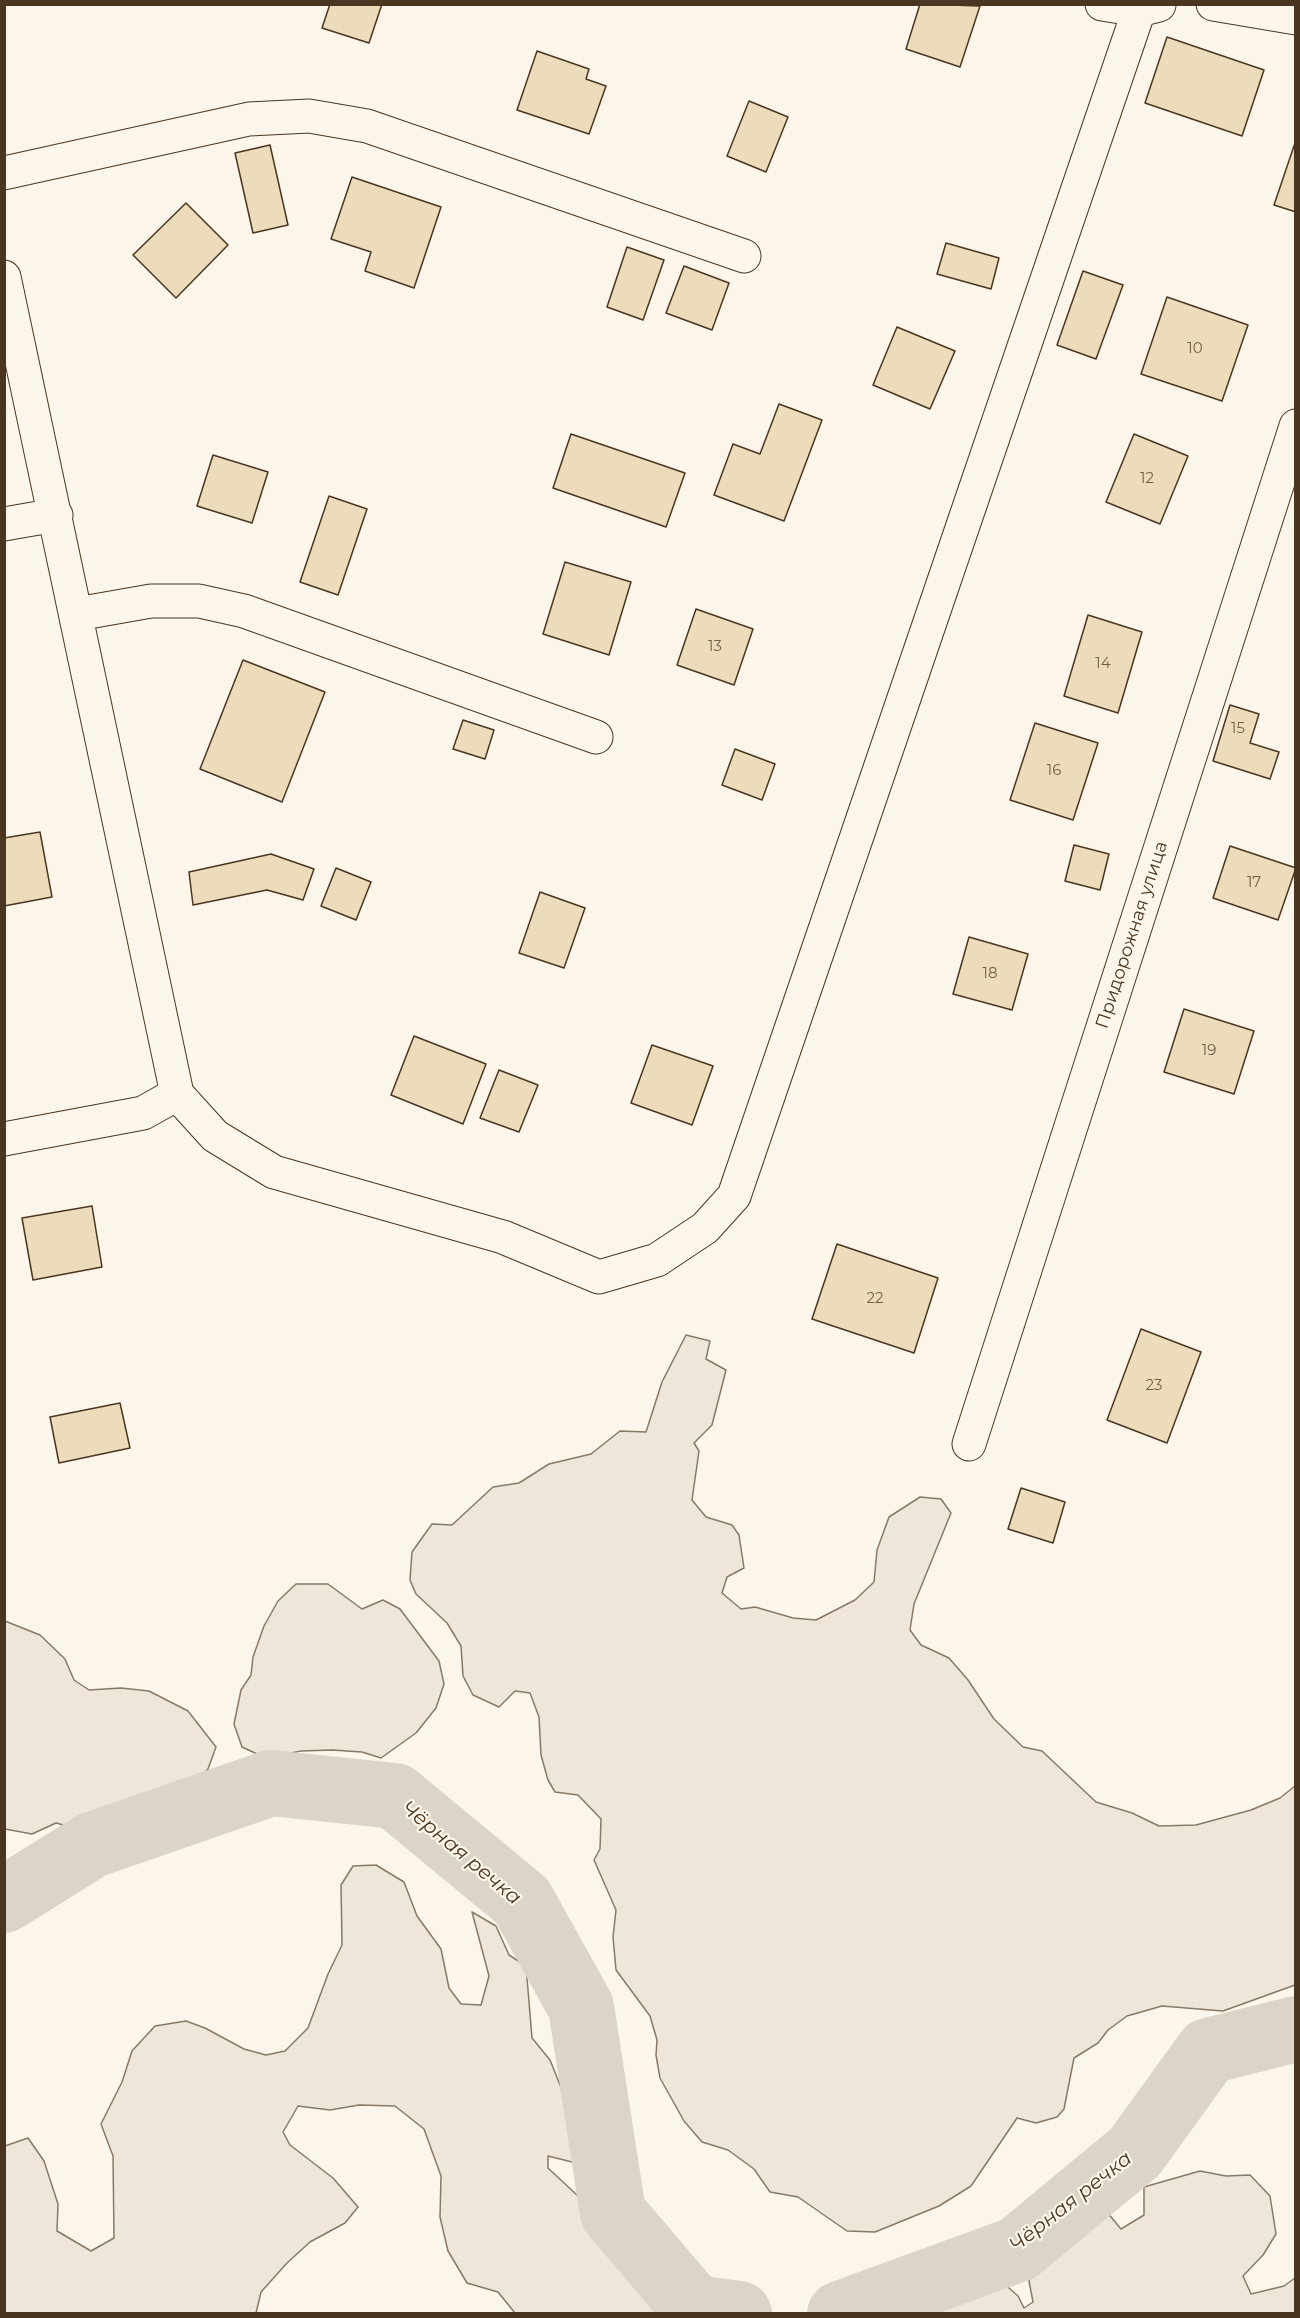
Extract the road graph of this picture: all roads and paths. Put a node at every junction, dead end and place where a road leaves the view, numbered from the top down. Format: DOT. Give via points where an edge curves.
graph roads {
  1 [pos="1102,4"];
  2 [pos="1213,4"];
  3 [pos="1150,7"];
  4 [pos="1296,18"];
  5 [pos="4,173"];
  6 [pos="744,256"];
  7 [pos="4,277"];
  8 [pos="1296,426"];
  9 [pos="56,515"];
  10 [pos="4,524"];
  11 [pos="77,614"];
  12 [pos="596,737"];
  13 [pos="177,1094"];
  14 [pos="4,1139"];
  15 [pos="969,1444"];
  1 -- 3 [label="street"];
  2 -- 4 [label="street"];
  3 -- 13 [label="street" via="734,1196 705,1228 657,1260 599,1277 503,1237 273,1172 215,1136"];
  5 -- 6 [label="street" via="249,119 309,116 367,126"];
  7 -- 9 [label="street"];
  8 -- 15 [label="street, Придорожная улица"];
  9 -- 10 [label="street"];
  9 -- 11 [label="street"];
  11 -- 12 [label="street" via="151,601 199,601 244,611"];
  11 -- 13 [label="street"];
  13 -- 14 [label="street" via="143,1113"];
}
